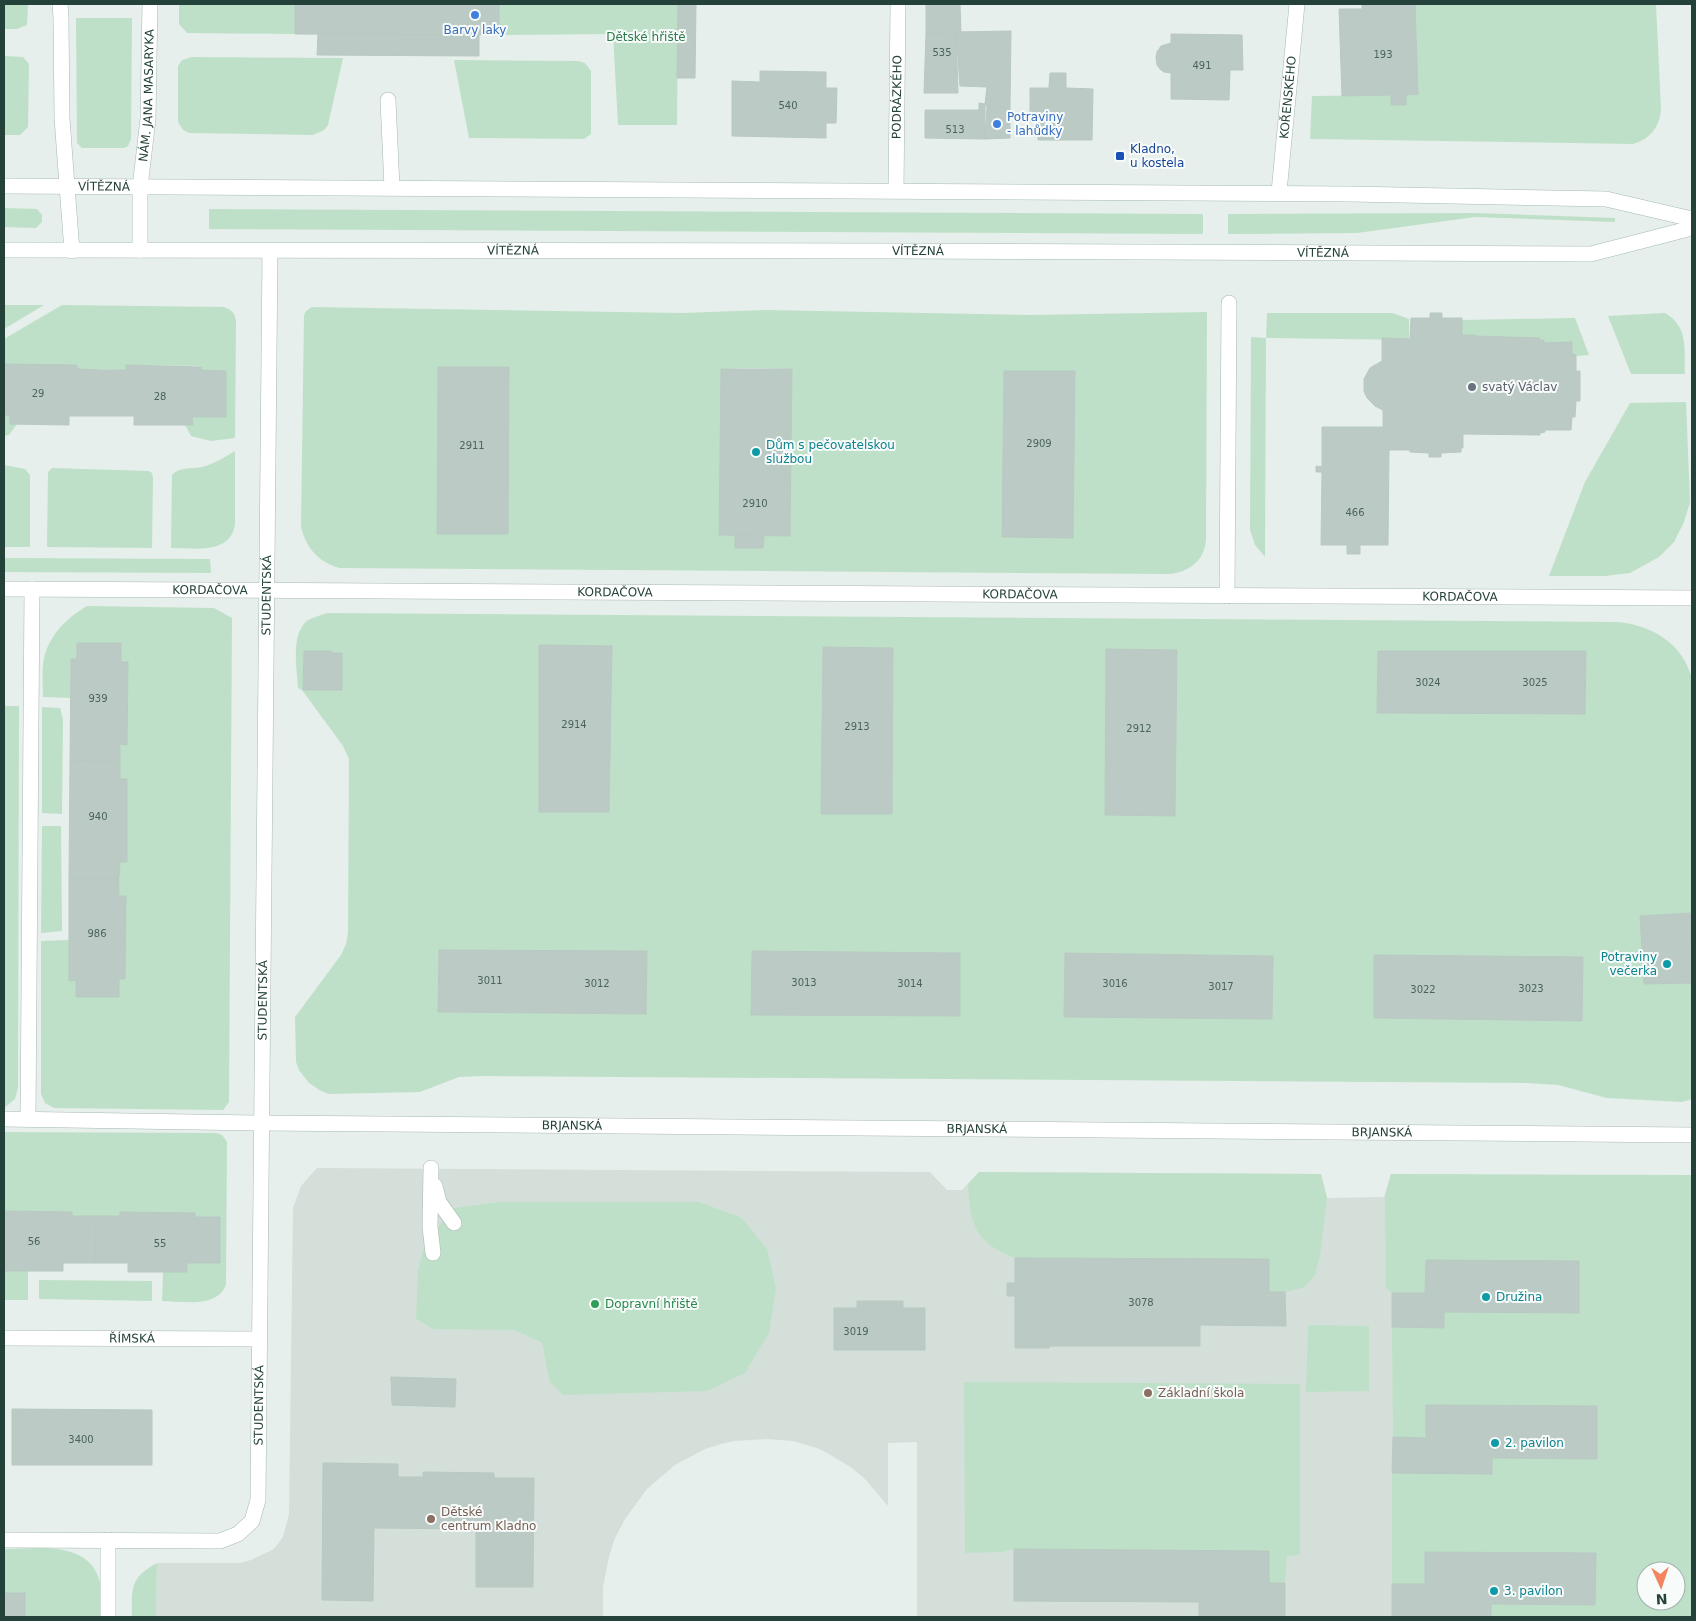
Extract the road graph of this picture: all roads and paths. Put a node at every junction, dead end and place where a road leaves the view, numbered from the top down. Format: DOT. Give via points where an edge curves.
graph roads {
  1 [pos="60,4"];
  2 [pos="150,4"];
  3 [pos="898,4"];
  4 [pos="1297,4"];
  5 [pos="388,100"];
  6 [pos="4,186"];
  7 [pos="67,186"];
  8 [pos="140,187"];
  9 [pos="392,188"];
  10 [pos="896,191"];
  11 [pos="1279,192"];
  12 [pos="1692,219"];
  13 [pos="1692,228"];
  14 [pos="4,250"];
  15 [pos="140,250"];
  16 [pos="72,251"];
  17 [pos="270,251"];
  18 [pos="1229,303"];
  19 [pos="4,588"];
  20 [pos="32,589"];
  21 [pos="267,590"];
  22 [pos="1227,596"];
  23 [pos="1692,598"];
  24 [pos="4,1119"];
  25 [pos="28,1119"];
  26 [pos="261,1123"];
  27 [pos="1692,1134"];
  28 [pos="454,1223"];
  29 [pos="433,1253"];
  30 [pos="4,1338"];
  31 [pos="259,1339"];
  32 [pos="4,1540"];
  33 [pos="108,1540"];
  34 [pos="108,1617"];
  1 -- 7 [label="street"];
  2 -- 8 [label="street, NÁM. JANA MASARYKA" via="148,119"];
  3 -- 10 [label="street, PODRÁZKÉHO"];
  4 -- 11 [label="street, KOŘENSKÉHO"];
  5 -- 9 [label="street"];
  6 -- 7 [label="street, VÍTĚZNÁ"];
  7 -- 8 [label="street, VÍTĚZNÁ"];
  7 -- 16 [label="street, VÍTĚZNÁ"];
  8 -- 9 [label="street, VÍTĚZNÁ"];
  8 -- 15 [label="street, VÍTĚZNÁ"];
  9 -- 10 [label="street, VÍTĚZNÁ"];
  10 -- 11 [label="street, VÍTĚZNÁ"];
  11 -- 12 [label="street, VÍTĚZNÁ" via="1606,200"];
  13 -- 17 [label="street, VÍTĚZNÁ" via="1591,254"];
  14 -- 16 [label="street, VÍTĚZNÁ"];
  15 -- 16 [label="street, VÍTĚZNÁ"];
  15 -- 17 [label="street, VÍTĚZNÁ"];
  17 -- 21 [label="street, STUDENTSKÁ"];
  18 -- 22 [label="street"];
  19 -- 20 [label="street, KORDAČOVA"];
  20 -- 21 [label="street, KORDAČOVA"];
  20 -- 25 [label="street"];
  21 -- 22 [label="street, KORDAČOVA"];
  21 -- 26 [label="street, STUDENTSKÁ"];
  22 -- 23 [label="street, KORDAČOVA"];
  24 -- 25 [label="street, BRJANSKÁ"];
  25 -- 26 [label="street, BRJANSKÁ"];
  26 -- 27 [label="street, BRJANSKÁ"];
  26 -- 31 [label="street, STUDENTSKÁ"];
  28 -- 29 [label="street" via="439,1202 431,1168"];
  30 -- 31 [label="street, ŘÍMSKÁ"];
  31 -- 33 [label="street, STUDENTSKÁ" via="258,1500 252,1520 238,1534 220,1541"];
  32 -- 33 [label="street, STUDENTSKÁ"];
  33 -- 34 [label="street"];
}
